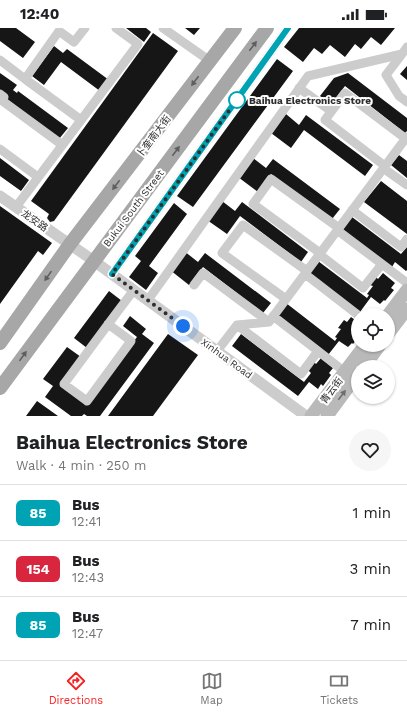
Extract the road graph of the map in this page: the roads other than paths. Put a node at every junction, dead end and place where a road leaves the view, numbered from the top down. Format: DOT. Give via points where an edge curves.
graph roads {
  1 [pos="85,28"];
  2 [pos="116,28"];
  3 [pos="163,28"];
  4 [pos="235,28"];
  5 [pos="267,28"];
  6 [pos="288,28"];
  7 [pos="60,29"];
  8 [pos="404,51"];
  9 [pos="0,60"];
  10 [pos="210,62"];
  11 [pos="25,79"];
  12 [pos="299,88"];
  13 [pos="0,94"];
  14 [pos="407,102"];
  15 [pos="331,111"];
  16 [pos="81,120"];
  17 [pos="405,142"];
  18 [pos="61,144"];
  19 [pos="0,149"];
  20 [pos="384,167"];
  21 [pos="38,177"];
  22 [pos="407,185"];
  23 [pos="0,196"];
  24 [pos="16,207"];
  25 [pos="352,210"];
  26 [pos="338,229"];
  27 [pos="407,239"];
  28 [pos="70,244"];
  29 [pos="320,254"];
  30 [pos="94,260"];
  31 [pos="382,264"];
  32 [pos="306,273"];
  33 [pos="112,274"];
  34 [pos="407,283"];
  35 [pos="194,285"];
  36 [pos="134,290"];
  37 [pos="407,290"];
  38 [pos="286,299"];
  39 [pos="148,300"];
  40 [pos="393,308"];
  41 [pos="351,309"];
  42 [pos="407,309"];
  43 [pos="271,319"];
  44 [pos="108,324"];
  45 [pos="237,325"];
  46 [pos="395,325"];
  47 [pos="0,343"];
  48 [pos="217,351"];
  49 [pos="318,351"];
  50 [pos="360,352"];
  51 [pos="345,372"];
  52 [pos="351,383"];
  53 [pos="0,388"];
  54 [pos="306,416"];
  55 [pos="311,416"];
  56 [pos="327,416"];
  1 -- 7 [label="street" via="74,42"];
  2 -- 16 [label="street" via="138,44"];
  3 -- 10 [label="street"];
  4 -- 10 [label="main road, 卜奎南大街"];
  30 -- 5 [label="main road, Bukui South Street, one-way"];
  6 -- 33 [label="street"];
  7 -- 11 [label="street"];
  8 -- 12 [label="street" via="308,76"];
  8 -- 14 [label="street" via="386,74"];
  9 -- 11 [label="street"];
  10 -- 28 [label="main road, 卜奎南大街, one-way"];
  11 -- 16 [label="street"];
  12 -- 15 [label="street"];
  12 -- 39 [label="street"];
  13 -- 18 [label="street" via="4,97 1,100"];
  15 -- 17 [label="street" via="345,93"];
  15 -- 20 [label="street" via="324,120"];
  16 -- 21 [label="street"];
  17 -- 20 [label="street"];
  19 -- 21 [label="street"];
  20 -- 22 [label="street"];
  20 -- 25 [label="street"];
  21 -- 24 [label="street"];
  23 -- 24 [label="street, 龙安路"];
  24 -- 28 [label="street, 龙安路"];
  25 -- 26 [label="street"];
  25 -- 27 [label="street" via="401,247"];
  26 -- 29 [label="street"];
  26 -- 29 [label="street" via="271,179 253,204"];
  26 -- 31 [label="street"];
  28 -- 30 [label="street, Xinhua Road"];
  28 -- 47 [label="main road, one-way"];
  29 -- 31 [label="street" via="363,288"];
  29 -- 32 [label="street"];
  30 -- 33 [label="street, Xinhua Road"];
  53 -- 30 [label="main road, Bukui South Street, one-way"];
  31 -- 34 [label="street"];
  32 -- 38 [label="street"];
  32 -- 38 [label="street" via="243,225 222,253"];
  32 -- 41 [label="street"];
  33 -- 36 [label="street, Xinhua Road"];
  35 -- 43 [label="street" via="203,272"];
  36 -- 39 [label="street, Xinhua Road"];
  36 -- 44 [label="street"];
  37 -- 40 [label="main road"];
  38 -- 43 [label="street"];
  39 -- 48 [label="street, Xinhua Road"];
  42 -- 46 [label="main road"];
  43 -- 45 [label="street"];
  43 -- 49 [label="street"];
  44 -- 44 [label="street" via="64,384 87,401 131,341"];
  45 -- 48 [label="street"];
  45 -- 49 [label="street" via="301,374"];
  48 -- 54 [label="street, Xinhua Road"];
  49 -- 51 [label="street"];
  50 -- 51 [label="main road, 青云街"];
  51 -- 55 [label="main road, 青云街"];
  56 -- 52 [label="main road, 青云街, one-way"];
}
